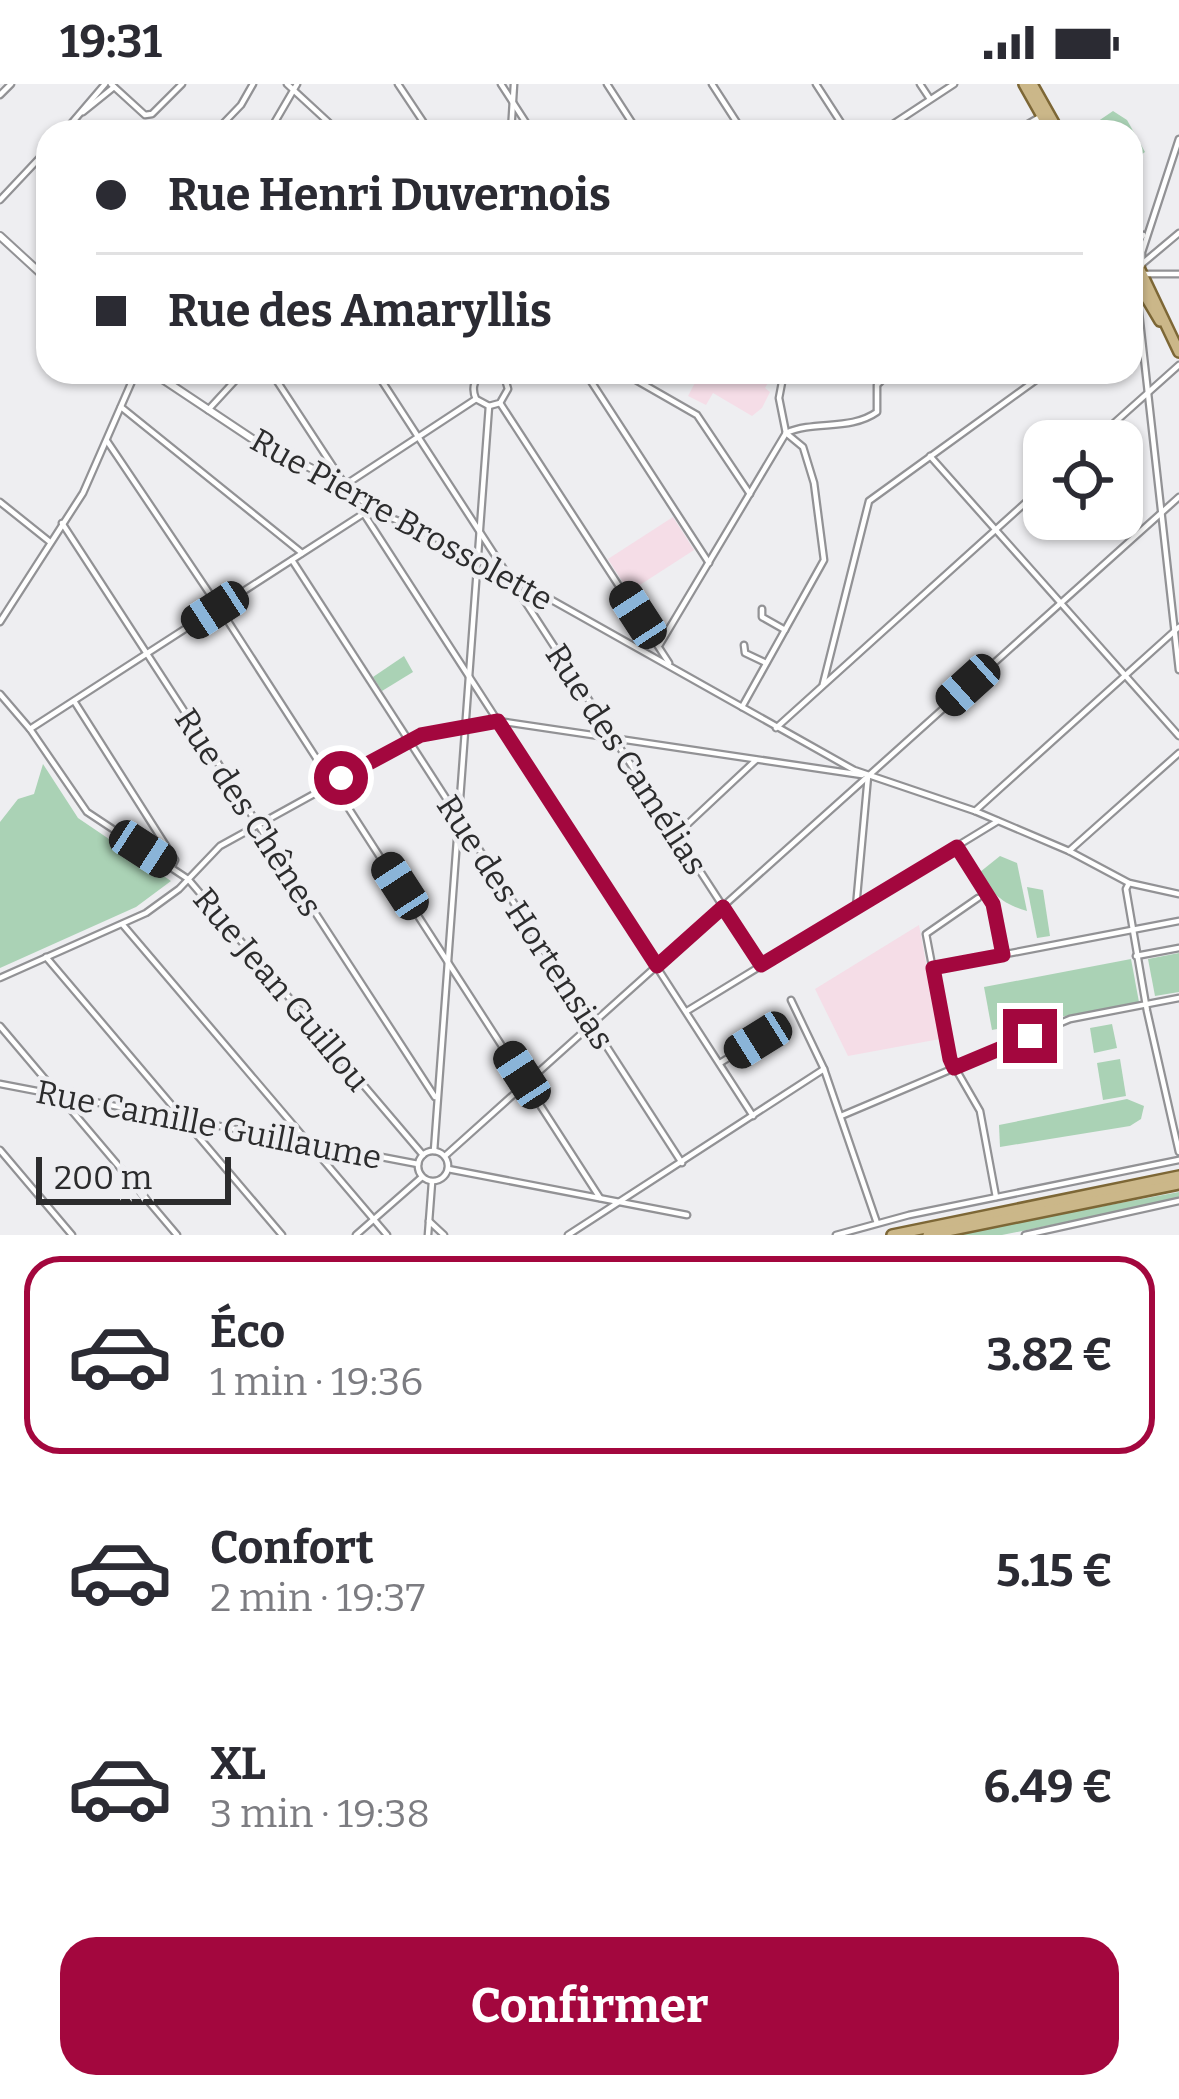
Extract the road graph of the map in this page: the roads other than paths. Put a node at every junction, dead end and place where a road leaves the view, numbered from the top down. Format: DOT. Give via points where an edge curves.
graph roads {
  1 [pos="10,84"];
  2 [pos="182,84"];
  3 [pos="253,84"];
  4 [pos="286,84"];
  5 [pos="398,84"];
  6 [pos="501,84"];
  7 [pos="514,84"];
  8 [pos="607,84"];
  9 [pos="712,84"];
  10 [pos="816,84"];
  11 [pos="920,84"];
  12 [pos="954,84"];
  13 [pos="1028,84"];
  14 [pos="110,85"];
  15 [pos="295,87"];
  16 [pos="0,95"];
  17 [pos="930,99"];
  18 [pos="513,103"];
  19 [pos="1036,118"];
  20 [pos="75,120"];
  21 [pos="227,120"];
  22 [pos="276,120"];
  23 [pos="327,120"];
  24 [pos="422,120"];
  25 [pos="512,120"];
  26 [pos="524,120"];
  27 [pos="630,120"];
  28 [pos="735,120"];
  29 [pos="839,120"];
  30 [pos="899,120"];
  31 [pos="1033,120"];
  32 [pos="1039,120"];
  33 [pos="1048,120"];
  34 [pos="1179,139"];
  35 [pos="36,162"];
  36 [pos="0,200"];
  37 [pos="1179,232"];
  38 [pos="1143,234"];
  39 [pos="1146,234"];
  40 [pos="0,236"];
  41 [pos="1143,238"];
  42 [pos="1143,265"];
  43 [pos="36,269"];
  44 [pos="1143,272"];
  45 [pos="1179,274"];
  46 [pos="1143,285"];
  47 [pos="1143,295"];
  48 [pos="1150,307"];
  49 [pos="1143,308"];
  50 [pos="1170,335"];
  51 [pos="1179,352"];
  52 [pos="1143,362"];
  53 [pos="1179,365"];
  54 [pos="131,384"];
  55 [pos="170,384"];
  56 [pos="232,384"];
  57 [pos="279,384"];
  58 [pos="384,384"];
  59 [pos="475,384"];
  60 [pos="506,384"];
  61 [pos="593,384"];
  62 [pos="643,384"];
  63 [pos="782,384"];
  64 [pos="878,384"];
  65 [pos="1030,384"];
  66 [pos="1148,392"];
  67 [pos="476,399"];
  68 [pos="500,403"];
  69 [pos="490,406"];
  70 [pos="121,407"];
  71 [pos="208,410"];
  72 [pos="1117,420"];
  73 [pos="786,433"];
  74 [pos="418,437"];
  75 [pos="107,441"];
  76 [pos="930,456"];
  77 [pos="345,485"];
  78 [pos="750,494"];
  79 [pos="1179,497"];
  80 [pos="0,502"];
  81 [pos="1023,505"];
  82 [pos="367,511"];
  83 [pos="1162,512"];
  84 [pos="62,524"];
  85 [pos="481,529"];
  86 [pos="995,530"];
  87 [pos="50,542"];
  88 [pos="302,554"];
  89 [pos="292,560"];
  90 [pos="478,562"];
  91 [pos="710,562"];
  92 [pos="509,577"];
  93 [pos="527,587"];
  94 [pos="1060,602"];
  95 [pos="219,608"];
  96 [pos="762,609"];
  97 [pos="530,610"];
  98 [pos="0,622"];
  99 [pos="784,630"];
  100 [pos="1177,630"];
  101 [pos="745,645"];
  102 [pos="658,647"];
  103 [pos="147,654"];
  104 [pos="652,657"];
  105 [pos="766,663"];
  106 [pos="672,668"];
  107 [pos="1179,670"];
  108 [pos="470,676"];
  109 [pos="1126,676"];
  110 [pos="824,684"];
  111 [pos="0,694"];
  112 [pos="74,701"];
  113 [pos="741,708"];
  114 [pos="498,721"];
  115 [pos="466,725"];
  116 [pos="776,728"];
  117 [pos="30,729"];
  118 [pos="1179,736"];
  119 [pos="614,740"];
  120 [pos="408,741"];
  121 [pos="1179,753"];
  122 [pos="832,758"];
  123 [pos="757,760"];
  124 [pos="828,770"];
  125 [pos="868,776"];
  126 [pos="333,782"];
  127 [pos="975,811"];
  128 [pos="458,818"];
  129 [pos="998,821"];
  130 [pos="257,824"];
  131 [pos="676,835"];
  132 [pos="957,847"];
  133 [pos="1070,851"];
  134 [pos="171,868"];
  135 [pos="188,879"];
  136 [pos="1129,883"];
  137 [pos="1179,894"];
  138 [pos="979,898"];
  139 [pos="723,907"];
  140 [pos="856,907"];
  141 [pos="1179,921"];
  142 [pos="123,925"];
  143 [pos="1132,929"];
  144 [pos="1179,948"];
  145 [pos="1003,955"];
  146 [pos="1136,956"];
  147 [pos="46,958"];
  148 [pos="448,962"];
  149 [pos="761,965"];
  150 [pos="657,966"];
  151 [pos="933,968"];
  152 [pos="0,977"];
  153 [pos="1179,998"];
  154 [pos="791,1000"];
  155 [pos="1146,1005"];
  156 [pos="687,1011"];
  157 [pos="592,1024"];
  158 [pos="0,1026"];
  159 [pos="758,1040"];
  160 [pos="720,1063"];
  161 [pos="954,1068"];
  162 [pos="824,1069"];
  163 [pos="526,1082"];
  164 [pos="0,1084"];
  165 [pos="1179,1092"];
  166 [pos="58,1095"];
  167 [pos="1165,1095"];
  168 [pos="437,1101"];
  169 [pos="753,1116"];
  170 [pos="841,1117"];
  171 [pos="183,1119"];
  172 [pos="1175,1128"];
  173 [pos="309,1143"];
  174 [pos="0,1150"];
  175 [pos="434,1150"];
  176 [pos="423,1155"];
  177 [pos="445,1156"];
  178 [pos="1179,1156"];
  179 [pos="682,1163"];
  180 [pos="418,1164"];
  181 [pos="448,1169"];
  182 [pos="422,1177"];
  183 [pos="1179,1180"];
  184 [pos="432,1181"];
  185 [pos="996,1197"];
  186 [pos="600,1198"];
  187 [pos="1179,1201"];
  188 [pos="619,1202"];
  189 [pos="687,1215"];
  190 [pos="373,1220"];
  191 [pos="429,1222"];
  192 [pos="877,1222"];
  193 [pos="72,1235"];
  194 [pos="177,1235"];
  195 [pos="282,1235"];
  196 [pos="356,1235"];
  197 [pos="387,1235"];
  198 [pos="428,1235"];
  199 [pos="444,1235"];
  200 [pos="568,1235"];
  201 [pos="836,1235"];
  202 [pos="892,1235"];
  203 [pos="928,1235"];
  204 [pos="1025,1235"];
  1 -- 16 [label="street"];
  2 -- 14 [label="street" via="145,116"];
  3 -- 21 [label="street"];
  4 -- 15 [label="street"];
  5 -- 24 [label="street"];
  6 -- 18 [label="street"];
  7 -- 18 [label="street"];
  8 -- 27 [label="street"];
  9 -- 28 [label="street"];
  10 -- 29 [label="street"];
  11 -- 17 [label="street"];
  12 -- 17 [label="street"];
  13 -- 19 [label="main road"];
  13 -- 33 [label="main road"];
  14 -- 20 [label="street"];
  15 -- 22 [label="street"];
  15 -- 23 [label="street"];
  17 -- 30 [label="street"];
  18 -- 25 [label="street"];
  18 -- 26 [label="street"];
  19 -- 31 [label="street"];
  19 -- 32 [label="main road"];
  34 -- 39 [label="street"];
  35 -- 36 [label="street"];
  37 -- 42 [label="street"];
  38 -- 39 [label="street"];
  39 -- 41 [label="street"];
  40 -- 43 [label="street"];
  44 -- 45 [label="street"];
  46 -- 50 [label="main road"];
  47 -- 48 [label="main road"];
  48 -- 49 [label="street"];
  48 -- 50 [label="main road"];
  50 -- 51 [label="main road"];
  52 -- 66 [label="street"];
  53 -- 66 [label="street"];
  54 -- 70 [label="street"];
  55 -- 71 [label="street, Rue Pierre Brossolette"];
  56 -- 71 [label="street"];
  57 -- 77 [label="street"];
  58 -- 74 [label="street, Rue des Camélias"];
  59 -- 67 [label="street"];
  60 -- 68 [label="street"];
  61 -- 91 [label="street"];
  62 -- 78 [label="street" via="697,415"];
  63 -- 73 [label="street"];
  64 -- 73 [label="street" via="877,412 863,422"];
  65 -- 76 [label="street"];
  66 -- 72 [label="street"];
  66 -- 83 [label="street"];
  67 -- 69 [label="street"];
  67 -- 74 [label="street"];
  68 -- 69 [label="street"];
  68 -- 102 [label="street"];
  69 -- 85 [label="street"];
  70 -- 75 [label="street"];
  70 -- 88 [label="street"];
  71 -- 77 [label="street, Rue Pierre Brossolette"];
  73 -- 78 [label="street"];
  73 -- 99 [label="street" via="803,447 814,482 824,560"];
  74 -- 77 [label="street"];
  74 -- 85 [label="street, Rue des Camélias"];
  75 -- 84 [label="street"];
  75 -- 95 [label="street"];
  76 -- 86 [label="street"];
  76 -- 110 [label="street" via="866,508"];
  77 -- 82 [label="street, Rue Pierre Brossolette"];
  78 -- 91 [label="street"];
  79 -- 83 [label="street"];
  80 -- 87 [label="street"];
  81 -- 86 [label="street"];
  82 -- 88 [label="street"];
  82 -- 90 [label="street, Rue Pierre Brossolette"];
  82 -- 108 [label="street"];
  83 -- 94 [label="street"];
  83 -- 100 [label="street"];
  84 -- 87 [label="street"];
  84 -- 103 [label="street, Rue des Chênes"];
  85 -- 90 [label="street"];
  85 -- 92 [label="street, Rue des Camélias"];
  86 -- 94 [label="street"];
  86 -- 110 [label="street"];
  87 -- 98 [label="street"];
  88 -- 89 [label="street"];
  89 -- 95 [label="street"];
  89 -- 120 [label="street, Rue des Hortensias"];
  90 -- 92 [label="street, Rue Pierre Brossolette"];
  90 -- 108 [label="street"];
  91 -- 102 [label="street"];
  92 -- 93 [label="street, Rue Pierre Brossolette"];
  92 -- 97 [label="street, Rue des Camélias"];
  93 -- 97 [label="street"];
  93 -- 104 [label="street, Rue Pierre Brossolette"];
  94 -- 109 [label="street"];
  94 -- 125 [label="street"];
  95 -- 103 [label="street"];
  95 -- 126 [label="street"];
  96 -- 99 [label="street"];
  97 -- 119 [label="street, Rue des Camélias"];
  99 -- 105 [label="street"];
  100 -- 107 [label="street"];
  100 -- 109 [label="street"];
  101 -- 105 [label="street" via="745,653"];
  102 -- 104 [label="street"];
  102 -- 106 [label="street"];
  103 -- 112 [label="street"];
  103 -- 130 [label="street, Rue des Chênes"];
  104 -- 106 [label="street, Rue Pierre Brossolette"];
  105 -- 113 [label="street"];
  106 -- 113 [label="street, Rue Pierre Brossolette"];
  108 -- 114 [label="street"];
  108 -- 115 [label="street"];
  109 -- 118 [label="street"];
  109 -- 127 [label="street"];
  110 -- 116 [label="street"];
  111 -- 117 [label="street, Rue Jean Guillou"];
  112 -- 117 [label="street"];
  112 -- 134 [label="street, Rue Jean Guillou" via="175,860"];
  113 -- 116 [label="street, Rue Pierre Brossolette"];
  114 -- 115 [label="street"];
  114 -- 119 [label="street"];
  114 -- 150 [label="street"];
  115 -- 120 [label="street"];
  115 -- 128 [label="street"];
  116 -- 122 [label="street, Rue Pierre Brossolette"];
  117 -- 134 [label="street, Rue Jean Guillou" via="87,812"];
  118 -- 121 [label="street"];
  119 -- 123 [label="street"];
  119 -- 131 [label="street, Rue des Camélias"];
  120 -- 126 [label="street"];
  120 -- 128 [label="street, Rue des Hortensias"];
  121 -- 133 [label="street"];
  122 -- 124 [label="street"];
  122 -- 125 [label="street, Rue Pierre Brossolette"];
  123 -- 124 [label="street"];
  123 -- 131 [label="street"];
  124 -- 125 [label="street"];
  125 -- 127 [label="street, Rue Pierre Brossolette"];
  125 -- 139 [label="street"];
  125 -- 140 [label="street"];
  126 -- 130 [label="street"];
  126 -- 148 [label="street"];
  127 -- 129 [label="street, Rue Pierre Brossolette"];
  128 -- 148 [label="street"];
  128 -- 157 [label="street, Rue des Hortensias"];
  129 -- 132 [label="street"];
  129 -- 133 [label="street, Rue Pierre Brossolette"];
  130 -- 135 [label="street"];
  130 -- 168 [label="street, Rue des Chênes"];
  131 -- 139 [label="street, Rue des Camélias"];
  132 -- 140 [label="street"];
  132 -- 145 [label="street" via="993,904"];
  133 -- 136 [label="street, Rue Pierre Brossolette"];
  134 -- 135 [label="street, Rue Jean Guillou"];
  135 -- 142 [label="street"];
  135 -- 176 [label="street, Rue Jean Guillou"];
  136 -- 137 [label="street, Rue Pierre Brossolette"];
  136 -- 143 [label="street"];
  138 -- 151 [label="street" via="929,928"];
  139 -- 149 [label="street, Rue des Camélias"];
  139 -- 150 [label="street"];
  140 -- 149 [label="street"];
  141 -- 143 [label="street"];
  142 -- 147 [label="street"];
  142 -- 173 [label="street"];
  143 -- 145 [label="street"];
  143 -- 146 [label="street"];
  144 -- 146 [label="street"];
  145 -- 151 [label="street"];
  146 -- 155 [label="street"];
  147 -- 152 [label="street"];
  147 -- 171 [label="street"];
  148 -- 163 [label="street"];
  148 -- 168 [label="street"];
  149 -- 156 [label="street"];
  150 -- 156 [label="street"];
  150 -- 157 [label="street"];
  151 -- 161 [label="street"];
  153 -- 155 [label="street"];
  154 -- 162 [label="street"];
  155 -- 161 [label="street" via="1070,1019"];
  155 -- 167 [label="street"];
  156 -- 160 [label="street"];
  157 -- 163 [label="street"];
  157 -- 179 [label="street, Rue des Hortensias"];
  158 -- 166 [label="street"];
  159 -- 160 [label="street"];
  160 -- 169 [label="street"];
  161 -- 170 [label="street"];
  161 -- 185 [label="street" via="980,1111"];
  162 -- 169 [label="street"];
  162 -- 170 [label="street"];
  163 -- 177 [label="street"];
  163 -- 186 [label="street"];
  164 -- 166 [label="street, Rue Camille Guillaume"];
  165 -- 167 [label="street"];
  166 -- 171 [label="street, Rue Camille Guillaume"];
  166 -- 194 [label="street"];
  167 -- 172 [label="street"];
  168 -- 175 [label="street"];
  169 -- 179 [label="street"];
  170 -- 192 [label="street"];
  171 -- 173 [label="street, Rue Camille Guillaume"];
  171 -- 195 [label="street"];
  172 -- 178 [label="street"];
  173 -- 180 [label="street, Rue Camille Guillaume"];
  173 -- 190 [label="street"];
  174 -- 193 [label="street"];
  175 -- 176 [label="street"];
  175 -- 177 [label="street"];
  176 -- 180 [label="street"];
  177 -- 181 [label="street"];
  178 -- 185 [label="street"];
  179 -- 188 [label="street"];
  180 -- 182 [label="street"];
  181 -- 184 [label="street"];
  181 -- 186 [label="street"];
  182 -- 184 [label="street"];
  182 -- 190 [label="street"];
  183 -- 202 [label="main road"];
  183 -- 203 [label="main road"];
  184 -- 191 [label="street"];
  185 -- 192 [label="street"];
  186 -- 188 [label="street"];
  187 -- 204 [label="street"];
  188 -- 189 [label="street"];
  188 -- 200 [label="street"];
  190 -- 196 [label="street"];
  190 -- 197 [label="street"];
  191 -- 198 [label="street"];
  191 -- 199 [label="street"];
  192 -- 201 [label="street"];
}
